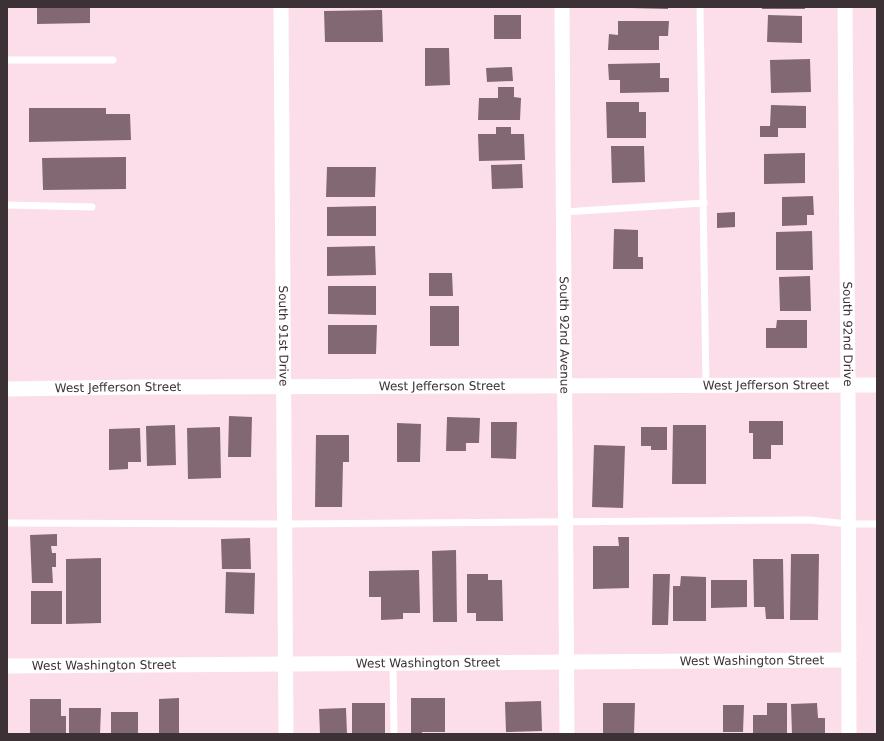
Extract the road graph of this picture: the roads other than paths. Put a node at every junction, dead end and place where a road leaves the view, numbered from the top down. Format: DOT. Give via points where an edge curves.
graph roads {
  1 [pos="280,7"];
  2 [pos="562,7"];
  3 [pos="700,7"];
  4 [pos="845,7"];
  5 [pos="7,60"];
  6 [pos="113,60"];
  7 [pos="704,203"];
  8 [pos="7,206"];
  9 [pos="92,207"];
  10 [pos="564,212"];
  11 [pos="848,385"];
  12 [pos="877,385"];
  13 [pos="565,386"];
  14 [pos="706,386"];
  15 [pos="284,387"];
  16 [pos="7,389"];
  17 [pos="566,522"];
  18 [pos="7,523"];
  19 [pos="285,524"];
  20 [pos="848,524"];
  21 [pos="877,524"];
  22 [pos="849,660"];
  23 [pos="568,662"];
  24 [pos="393,664"];
  25 [pos="286,665"];
  26 [pos="7,666"];
  27 [pos="286,734"];
  28 [pos="394,734"];
  29 [pos="567,734"];
  30 [pos="849,734"];
  1 -- 15 [label="street, South 91st Drive"];
  2 -- 10 [label="street, South 92nd Avenue"];
  3 -- 7 [label="lane"];
  4 -- 11 [label="street, South 92nd Drive"];
  5 -- 6 [label="lane"];
  7 -- 10 [label="lane"];
  7 -- 14 [label="lane"];
  8 -- 9 [label="lane"];
  10 -- 13 [label="street, South 92nd Avenue"];
  11 -- 12 [label="street, West Jefferson Street"];
  11 -- 14 [label="street, West Jefferson Street"];
  11 -- 20 [label="street, South 92nd Drive"];
  13 -- 14 [label="street, West Jefferson Street"];
  13 -- 15 [label="street, West Jefferson Street"];
  13 -- 17 [label="street, South 92nd Avenue"];
  15 -- 16 [label="street, West Jefferson Street"];
  15 -- 19 [label="street, South 91st Drive"];
  17 -- 19 [label="lane"];
  17 -- 20 [label="lane" via="810,520"];
  17 -- 23 [label="street, South 92nd Avenue"];
  18 -- 19 [label="lane"];
  19 -- 25 [label="street, South 91st Drive"];
  20 -- 21 [label="lane"];
  20 -- 22 [label="street, South 92nd Drive"];
  22 -- 23 [label="street, West Washington Street"];
  22 -- 30 [label="street, South 92nd Drive"];
  23 -- 24 [label="street, West Washington Street"];
  23 -- 29 [label="street, South 92nd Avenue"];
  24 -- 25 [label="street, West Washington Street"];
  24 -- 28 [label="lane"];
  25 -- 26 [label="street, West Washington Street"];
  25 -- 27 [label="street, South 91st Drive"];
}
